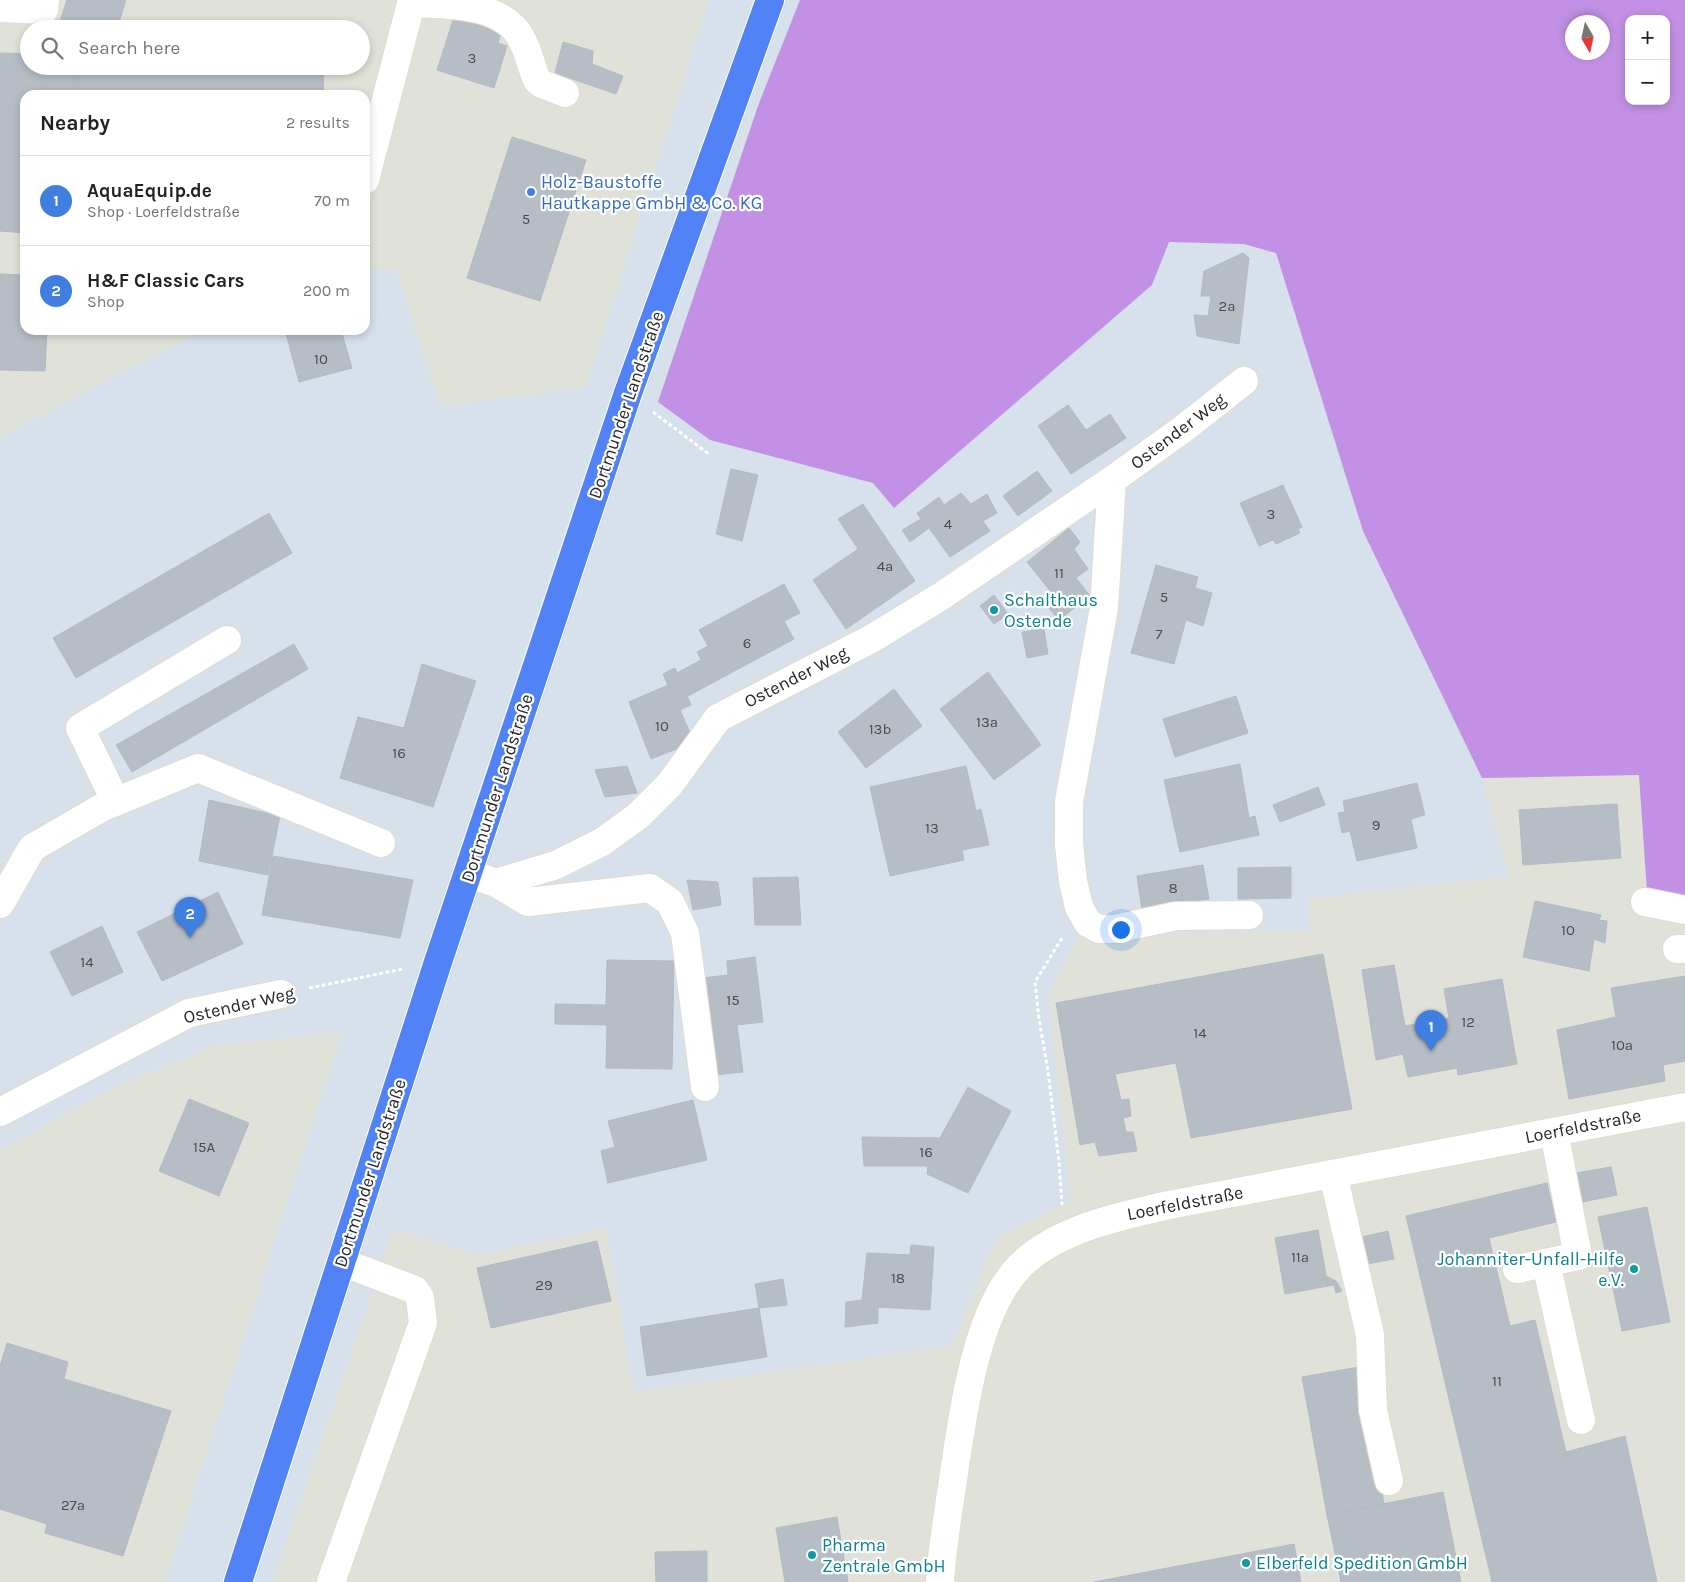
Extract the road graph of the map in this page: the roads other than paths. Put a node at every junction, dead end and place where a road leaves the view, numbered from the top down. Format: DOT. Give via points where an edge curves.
graph roads {
  1 [pos="45,0"];
  2 [pos="770,0"];
  3 [pos="411,2"];
  4 [pos="0,8"];
  5 [pos="565,93"];
  6 [pos="370,161"];
  7 [pos="1244,381"];
  8 [pos="1112,480"];
  9 [pos="227,640"];
  10 [pos="116,802"];
  11 [pos="381,843"];
  12 [pos="468,873"];
  13 [pos="496,883"];
  14 [pos="1645,902"];
  15 [pos="0,904"];
  16 [pos="1685,910"];
  17 [pos="1249,915"];
  18 [pos="281,994"];
  19 [pos="705,1087"];
  20 [pos="1685,1107"];
  21 [pos="0,1112"];
  22 [pos="1554,1132"];
  23 [pos="1333,1174"];
  24 [pos="342,1262"];
  25 [pos="1546,1263"];
  26 [pos="1517,1269"];
  27 [pos="1581,1420"];
  28 [pos="1389,1480"];
  29 [pos="238,1582"];
  30 [pos="331,1582"];
  31 [pos="940,1582"];
  1 -- 4 [label="street" via="44,10"];
  2 -- 12 [label="main road, Dortmunder Landstraße" via="628,393"];
  3 -- 5 [label="street" via="466,7 508,21 522,39 537,80"];
  3 -- 6 [label="street"];
  7 -- 8 [label="street, Ostender Weg"];
  8 -- 13 [label="street, Ostender Weg" via="932,602 871,639 718,718 670,784 638,816 602,842 556,865"];
  8 -- 17 [label="street, Ostender Weg" via="1104,608 1068,802 1068,844 1079,907 1088,923 1099,929 1115,929 1176,916"];
  9 -- 10 [label="street" via="80,728"];
  10 -- 11 [label="street" via="198,768"];
  10 -- 15 [label="street" via="32,848"];
  12 -- 13 [label="street"];
  12 -- 24 [label="main road, Dortmunder Landstraße"];
  13 -- 19 [label="street" via="528,902 650,888 670,902 685,933"];
  14 -- 16 [label="street"];
  18 -- 21 [label="street, Ostender Weg" via="189,1013"];
  20 -- 22 [label="street, Loerfeldstraße"];
  22 -- 23 [label="street, Loerfeldstraße"];
  22 -- 25 [label="street" via="1578,1256"];
  23 -- 28 [label="street" via="1370,1335 1373,1410"];
  23 -- 31 [label="street, Loerfeldstraße" via="1116,1217 1065,1236 1021,1266 998,1297 989,1316 963,1410"];
  24 -- 29 [label="main road, Dortmunder Landstraße"];
  24 -- 30 [label="street" via="415,1290 420,1298 423,1323"];
  25 -- 26 [label="street"];
  25 -- 27 [label="street"];
}
